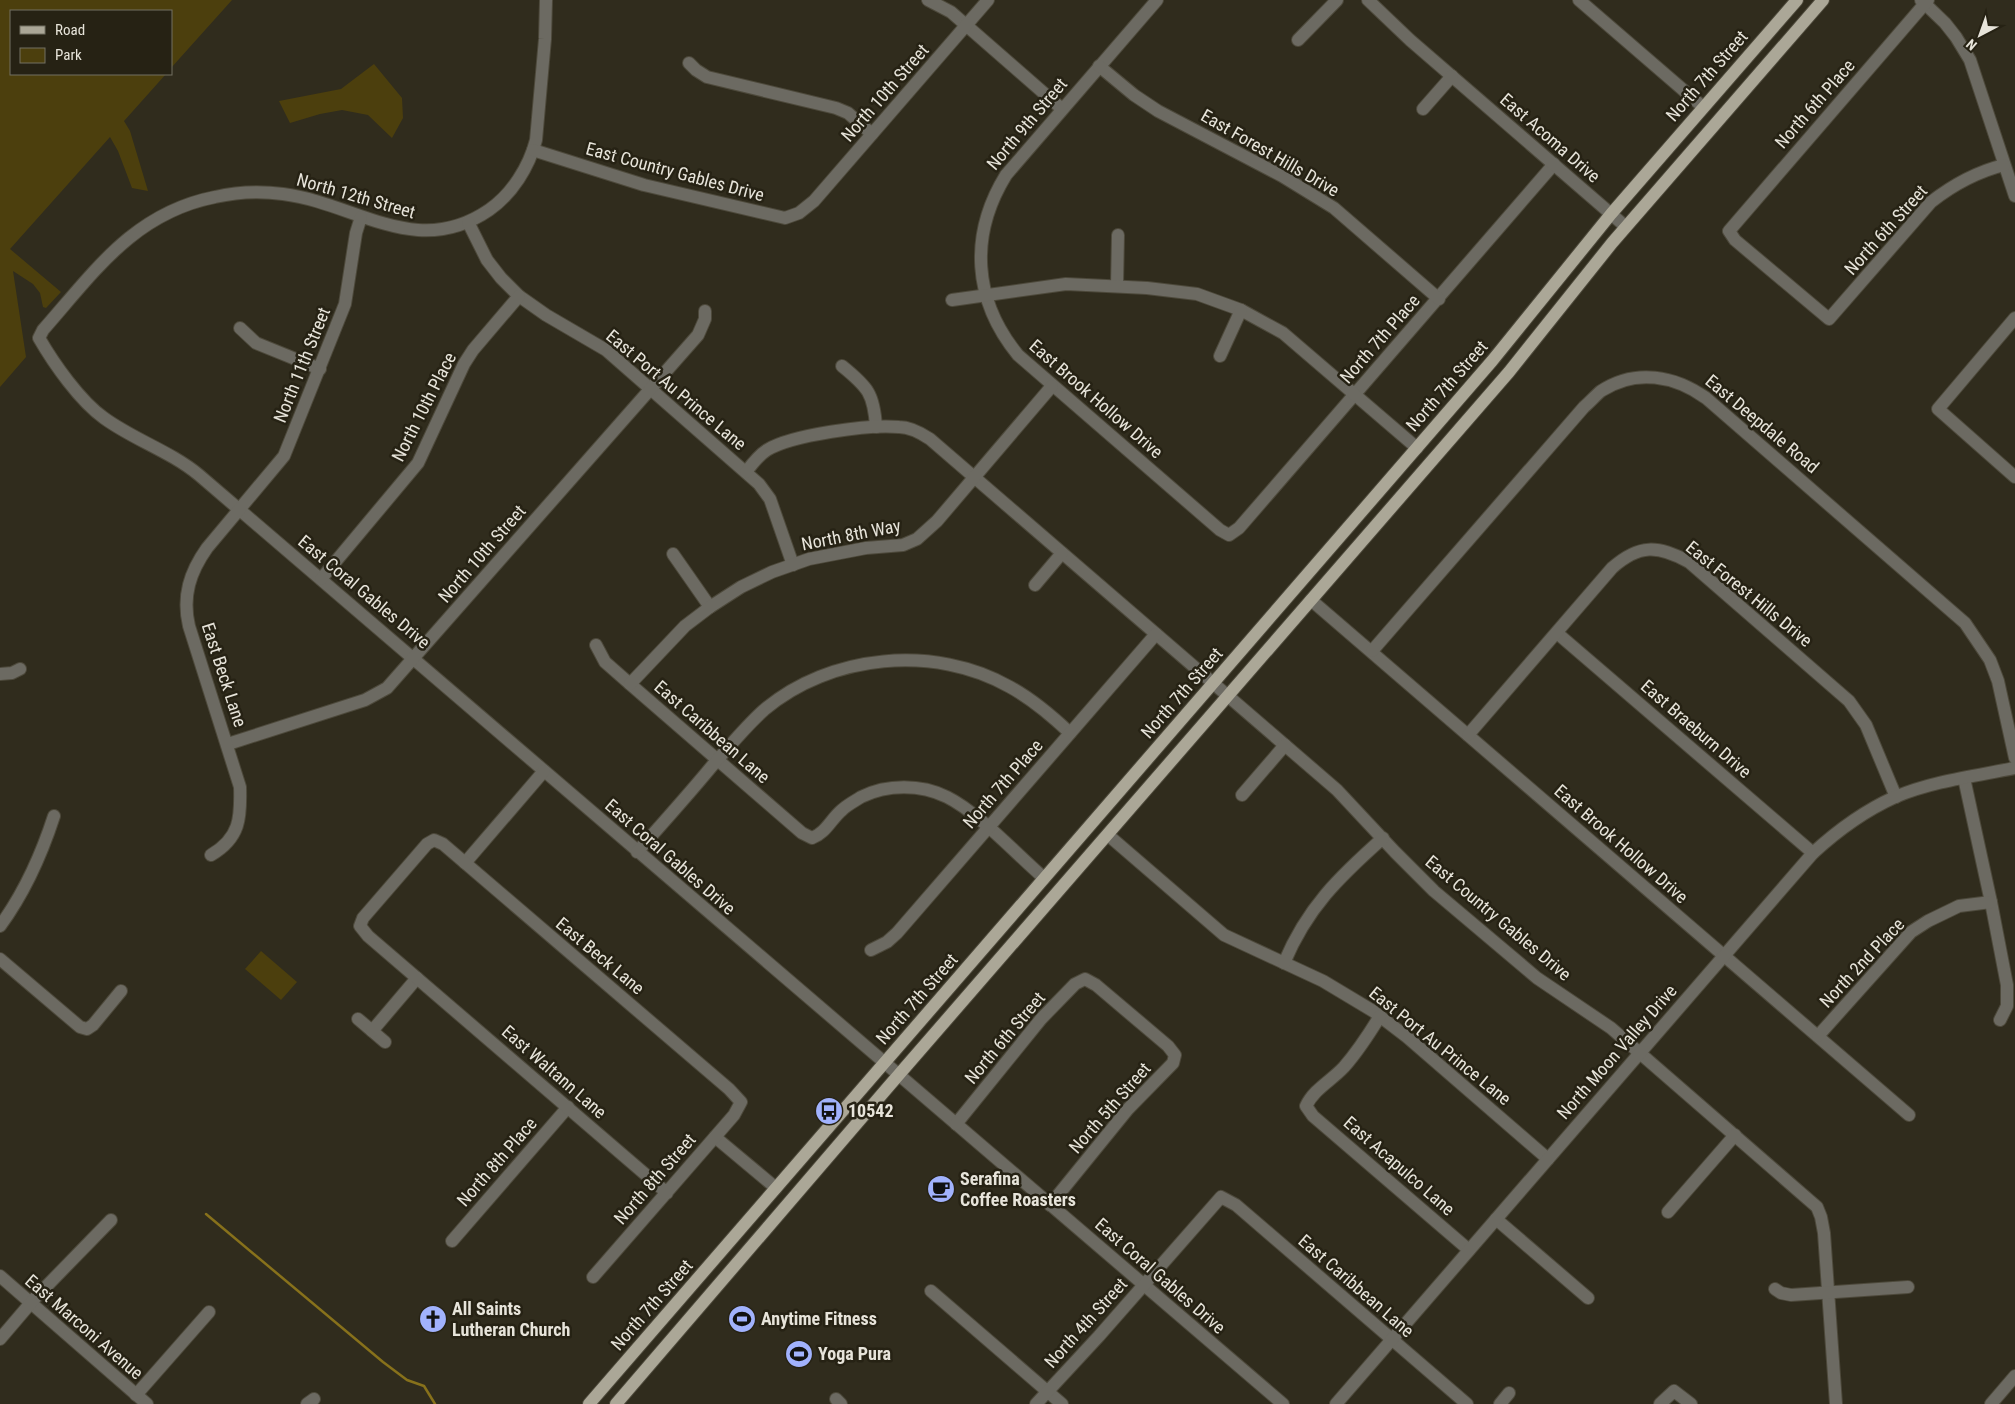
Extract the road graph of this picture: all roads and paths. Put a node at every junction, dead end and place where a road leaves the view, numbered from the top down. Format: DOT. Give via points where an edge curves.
graph roads {
  1 [pos="546,0"];
  2 [pos="928,0"];
  3 [pos="988,0"];
  4 [pos="1157,0"];
  5 [pos="1337,0"];
  6 [pos="1368,0"];
  7 [pos="1579,0"];
  8 [pos="1823,0"];
  9 [pos="1795,1"];
  10 [pos="1925,1"];
  11 [pos="967,25"];
  12 [pos="1298,40"];
  13 [pos="1744,62"];
  14 [pos="689,63"];
  15 [pos="1099,66"];
  16 [pos="1758,74"];
  17 [pos="1452,76"];
  18 [pos="1704,107"];
  19 [pos="1423,108"];
  20 [pos="1062,109"];
  21 [pos="872,134"];
  22 [pos="534,150"];
  23 [pos="1554,164"];
  24 [pos="2004,165"];
  25 [pos="2015,196"];
  26 [pos="806,208"];
  27 [pos="1611,214"];
  28 [pos="361,217"];
  29 [pos="468,222"];
  30 [pos="1626,226"];
  31 [pos="1118,235"];
  32 [pos="1117,286"];
  33 [pos="986,295"];
  34 [pos="519,296"];
  35 [pos="1438,299"];
  36 [pos="952,300"];
  37 [pos="1241,310"];
  38 [pos="705,311"];
  39 [pos="2015,318"];
  40 [pos="1829,319"];
  41 [pos="240,328"];
  42 [pos="39,338"];
  43 [pos="1220,356"];
  44 [pos="842,366"];
  45 [pos="320,369"];
  46 [pos="1052,386"];
  47 [pos="651,389"];
  48 [pos="1355,394"];
  49 [pos="876,427"];
  50 [pos="1417,448"];
  51 [pos="746,472"];
  52 [pos="974,477"];
  53 [pos="2015,477"];
  54 [pos="240,510"];
  55 [pos="1229,535"];
  56 [pos="1062,553"];
  57 [pos="673,554"];
  58 [pos="793,565"];
  59 [pos="321,579"];
  60 [pos="1034,585"];
  61 [pos="1311,600"];
  62 [pos="710,607"];
  63 [pos="1557,633"];
  64 [pos="1156,634"];
  65 [pos="596,645"];
  66 [pos="1372,651"];
  67 [pos="415,658"];
  68 [pos="20,669"];
  69 [pos="0,674"];
  70 [pos="1214,683"];
  71 [pos="630,684"];
  72 [pos="1228,696"];
  73 [pos="1070,733"];
  74 [pos="1468,735"];
  75 [pos="228,744"];
  76 [pos="1285,745"];
  77 [pos="2015,758"];
  78 [pos="718,760"];
  79 [pos="2015,768"];
  80 [pos="544,772"];
  81 [pos="1964,778"];
  82 [pos="1242,795"];
  83 [pos="1896,797"];
  84 [pos="54,816"];
  85 [pos="988,828"];
  86 [pos="1108,835"];
  87 [pos="1383,838"];
  88 [pos="637,852"];
  89 [pos="1812,853"];
  90 [pos="211,855"];
  91 [pos="465,864"];
  92 [pos="1044,878"];
  93 [pos="1991,902"];
  94 [pos="0,926"];
  95 [pos="360,926"];
  96 [pos="871,950"];
  97 [pos="1724,955"];
  98 [pos="0,959"];
  99 [pos="1284,963"];
  100 [pos="417,978"];
  101 [pos="1085,979"];
  102 [pos="121,991"];
  103 [pos="1380,1016"];
  104 [pos="358,1019"];
  105 [pos="2000,1020"];
  106 [pos="372,1031"];
  107 [pos="1818,1036"];
  108 [pos="384,1042"];
  109 [pos="1639,1054"];
  110 [pos="884,1064"];
  111 [pos="898,1075"];
  112 [pos="741,1102"];
  113 [pos="568,1107"];
  114 [pos="1909,1115"];
  115 [pos="956,1124"];
  116 [pos="1735,1135"];
  117 [pos="715,1137"];
  118 [pos="1548,1159"];
  119 [pos="776,1188"];
  120 [pos="667,1193"];
  121 [pos="1220,1197"];
  122 [pos="1050,1205"];
  123 [pos="1668,1212"];
  124 [pos="1496,1219"];
  125 [pos="111,1220"];
  126 [pos="452,1241"];
  127 [pos="1470,1250"];
  128 [pos="0,1276"];
  129 [pos="593,1277"];
  130 [pos="1144,1285"];
  131 [pos="1908,1287"];
  132 [pos="1775,1289"];
  133 [pos="931,1291"];
  134 [pos="1828,1294"];
  135 [pos="1588,1298"];
  136 [pos="30,1304"];
  137 [pos="209,1312"];
  138 [pos="0,1338"];
  139 [pos="1392,1340"];
  140 [pos="2012,1384"];
  141 [pos="1048,1391"];
  142 [pos="1509,1392"];
  143 [pos="136,1395"];
  144 [pos="147,1404"];
  145 [pos="589,1404"];
  146 [pos="616,1404"];
  147 [pos="1036,1404"];
  148 [pos="1062,1404"];
  149 [pos="1283,1404"];
  150 [pos="1336,1404"];
  151 [pos="1467,1404"];
  152 [pos="1500,1404"];
  153 [pos="1660,1404"];
  154 [pos="1691,1404"];
  155 [pos="1836,1404"];
  156 [pos="1991,1404"];
  1 -- 22 [label="street, North 12th Street"];
  2 -- 11 [label="street"];
  3 -- 11 [label="street, North 10th Street"];
  4 -- 15 [label="street, North 9th Street"];
  5 -- 12 [label="street"];
  6 -- 17 [label="street, East Acoma Drive"];
  7 -- 18 [label="street"];
  8 -- 16 [label="main road, North 7th Street"];
  9 -- 13 [label="main road, North 7th Street"];
  10 -- 24 [label="street" via="1956,37 1970,60"];
  10 -- 40 [label="street, North 6th Place" via="1729,231"];
  11 -- 20 [label="street"];
  11 -- 21 [label="street, North 10th Street"];
  13 -- 16 [label="main road"];
  13 -- 18 [label="main road, North 7th Street"];
  14 -- 21 [label="street" via="707,76 836,108 848,113"];
  15 -- 20 [label="street, North 9th Street"];
  15 -- 35 [label="street, East Forest Hills Drive" via="1158,111 1282,176 1334,208"];
  16 -- 30 [label="main road, North 7th Street"];
  17 -- 19 [label="street"];
  17 -- 23 [label="street, East Acoma Drive"];
  18 -- 27 [label="main road, North 7th Street"];
  20 -- 33 [label="street, North 9th Street" via="1006,175 992,198 981,255"];
  21 -- 26 [label="street, North 10th Street"];
  22 -- 26 [label="street, East Country Gables Drive" via="644,185 784,218"];
  22 -- 29 [label="street, North 12th Street" via="504,198"];
  23 -- 27 [label="street, East Acoma Drive"];
  23 -- 35 [label="street, North 7th Place"];
  24 -- 25 [label="street"];
  24 -- 40 [label="street, North 6th Street" via="1972,175 1932,202"];
  27 -- 30 [label="street, East Acoma Drive"];
  27 -- 50 [label="main road, North 7th Street"];
  28 -- 29 [label="street, North 12th Street" via="419,232"];
  28 -- 42 [label="street, North 12th Street" via="320,202 283,194 251,192 215,197 178,208 154,220 117,247"];
  28 -- 45 [label="street, North 11th Street" via="345,304"];
  29 -- 34 [label="street, East Port Au Prince Lane" via="487,260"];
  30 -- 61 [label="main road, North 7th Street" via="1509,372"];
  31 -- 32 [label="street"];
  32 -- 33 [label="street" via="1066,284"];
  32 -- 37 [label="street" via="1197,294"];
  33 -- 36 [label="street"];
  33 -- 46 [label="street, East Brook Hollow Drive" via="1007,342"];
  34 -- 47 [label="street, East Port Au Prince Lane" via="606,350"];
  34 -- 59 [label="street, North 10th Place" via="464,364 418,463"];
  35 -- 48 [label="street, North 7th Place"];
  37 -- 43 [label="street"];
  37 -- 48 [label="street" via="1283,333"];
  38 -- 47 [label="street, North 10th Street" via="698,335"];
  39 -- 53 [label="street" via="1938,409"];
  41 -- 45 [label="street" via="256,343"];
  42 -- 54 [label="street, East Coral Gables Drive" via="78,394 96,412 185,464"];
  44 -- 49 [label="street" via="870,394"];
  45 -- 54 [label="street, North 11th Street" via="284,456"];
  46 -- 52 [label="street, North 8th Way"];
  46 -- 55 [label="street, East Brook Hollow Drive"];
  47 -- 51 [label="street, East Port Au Prince Lane"];
  47 -- 67 [label="street, North 10th Street"];
  48 -- 50 [label="street"];
  48 -- 55 [label="street, North 7th Place" via="1239,528"];
  49 -- 51 [label="street" via="818,435 775,446 757,458"];
  49 -- 52 [label="street, East Country Gables Drive" via="900,426 920,433"];
  50 -- 70 [label="main road, North 7th Street"];
  51 -- 58 [label="street, East Port Au Prince Lane" via="767,492"];
  52 -- 56 [label="street, East Country Gables Drive"];
  52 -- 58 [label="street, North 8th Way" via="916,539 903,545 838,553"];
  54 -- 59 [label="street, East Coral Gables Drive"];
  54 -- 75 [label="street, East Beck Lane" via="199,559 187,588 186,601 189,626"];
  56 -- 60 [label="street"];
  56 -- 64 [label="street, East Country Gables Drive"];
  57 -- 62 [label="street"];
  58 -- 62 [label="street, North 8th Way" via="741,587"];
  59 -- 67 [label="street, East Coral Gables Drive"];
  61 -- 66 [label="street, East Brook Hollow Drive"];
  61 -- 72 [label="main road, North 7th Street"];
  62 -- 71 [label="street, North 8th Way" via="675,636"];
  63 -- 74 [label="street, East Forest Hills Drive"];
  63 -- 83 [label="street, East Forest Hills Drive" via="1625,556 1658,549 1672,553 1689,562 1849,701 1866,725"];
  63 -- 89 [label="street, East Braeburn Drive"];
  64 -- 70 [label="street, East Country Gables Drive"];
  64 -- 73 [label="street, North 7th Place"];
  65 -- 71 [label="street, East Caribbean Lane" via="605,662"];
  66 -- 74 [label="street, East Brook Hollow Drive"];
  66 -- 77 [label="street, East Deepdale Road" via="1584,407 1602,391 1618,383 1653,377 1690,386 1706,398 1966,623 1990,660 1998,682"];
  67 -- 75 [label="street, North 10th Street" via="378,694"];
  67 -- 80 [label="street, East Coral Gables Drive"];
  68 -- 69 [label="street"];
  70 -- 72 [label="street, East Country Gables Drive"];
  70 -- 92 [label="main road, North 7th Street"];
  71 -- 78 [label="street, East Caribbean Lane"];
  72 -- 76 [label="street, East Country Gables Drive"];
  72 -- 86 [label="main road, North 7th Street"];
  73 -- 78 [label="street" via="1028,698 981,674 933,662 889,661 847,668 796,688 754,720"];
  73 -- 85 [label="street, North 7th Place"];
  74 -- 97 [label="street, East Brook Hollow Drive"];
  75 -- 90 [label="street, East Beck Lane" via="240,787 238,822 226,846"];
  76 -- 82 [label="street"];
  76 -- 87 [label="street, East Country Gables Drive" via="1343,796"];
  78 -- 85 [label="street, East Caribbean Lane" via="802,833 812,838 821,835 842,810 863,796 898,787 920,788 947,797"];
  78 -- 88 [label="street"];
  79 -- 81 [label="street, North Moon Valley Drive"];
  80 -- 88 [label="street, East Coral Gables Drive"];
  80 -- 91 [label="street"];
  81 -- 83 [label="street, North Moon Valley Drive"];
  81 -- 93 [label="street"];
  83 -- 89 [label="street, North Moon Valley Drive" via="1849,822"];
  84 -- 94 [label="street" via="36,866"];
  85 -- 92 [label="street"];
  85 -- 96 [label="street, North 7th Place" via="897,933"];
  86 -- 99 [label="street, East Port Au Prince Lane" via="1224,935"];
  86 -- 111 [label="main road, North 7th Street"];
  87 -- 99 [label="street" via="1322,898"];
  87 -- 109 [label="street, East Country Gables Drive" via="1434,890 1524,968 1611,1028"];
  88 -- 110 [label="street, East Coral Gables Drive"];
  89 -- 97 [label="street, North Moon Valley Drive"];
  91 -- 95 [label="street, East Beck Lane" via="443,844 434,840 427,844 363,918"];
  91 -- 112 [label="street, East Beck Lane" via="730,1089"];
  92 -- 110 [label="main road, North 7th Street"];
  93 -- 105 [label="street" via="2007,985 2007,1006"];
  93 -- 107 [label="street, North 2nd Place" via="1959,906 1911,932"];
  95 -- 100 [label="street, East Waltann Lane"];
  97 -- 107 [label="street, East Brook Hollow Drive"];
  97 -- 109 [label="street, North Moon Valley Drive"];
  98 -- 102 [label="street" via="80,1027 87,1029"];
  99 -- 103 [label="street, East Port Au Prince Lane" via="1340,990"];
  100 -- 106 [label="street"];
  100 -- 113 [label="street, East Waltann Lane"];
  101 -- 115 [label="street, North 6th Street" via="1075,984 1041,1019"];
  101 -- 122 [label="street, North 5th Street" via="1096,985 1175,1055 1173,1063 1128,1109"];
  103 -- 118 [label="street, East Port Au Prince Lane"];
  103 -- 127 [label="street, East Acapulco Lane" via="1357,1052 1311,1096 1306,1106 1312,1116"];
  104 -- 106 [label="street"];
  106 -- 108 [label="street"];
  107 -- 114 [label="street, East Brook Hollow Drive"];
  109 -- 116 [label="street, East Country Gables Drive"];
  109 -- 118 [label="street, North Moon Valley Drive"];
  110 -- 111 [label="street, East Coral Gables Drive"];
  110 -- 119 [label="main road, North 7th Street"];
  111 -- 115 [label="street, East Coral Gables Drive"];
  111 -- 146 [label="main road, North 7th Street"];
  112 -- 117 [label="street, North 8th Street"];
  113 -- 120 [label="street, East Waltann Lane"];
  113 -- 126 [label="street, North 8th Place"];
  115 -- 122 [label="street, East Coral Gables Drive"];
  116 -- 123 [label="street"];
  116 -- 134 [label="street, East Country Gables Drive" via="1817,1207 1823,1226"];
  117 -- 119 [label="street"];
  117 -- 120 [label="street, North 8th Street"];
  118 -- 124 [label="street, North Moon Valley Drive"];
  119 -- 145 [label="main road, North 7th Street"];
  120 -- 129 [label="street, North 8th Street"];
  121 -- 130 [label="street, North 4th Street"];
  121 -- 139 [label="street, East Caribbean Lane" via="1236,1205"];
  122 -- 130 [label="street, East Coral Gables Drive"];
  124 -- 127 [label="street, North Moon Valley Drive"];
  124 -- 135 [label="street"];
  125 -- 136 [label="street"];
  127 -- 139 [label="street, North Moon Valley Drive"];
  128 -- 136 [label="street, East Marconi Avenue"];
  130 -- 141 [label="street, North 4th Street"];
  130 -- 149 [label="street, East Coral Gables Drive"];
  131 -- 134 [label="street"];
  132 -- 134 [label="street" via="1791,1295"];
  133 -- 141 [label="street"];
  134 -- 155 [label="street, East Country Gables Drive"];
  136 -- 138 [label="street"];
  136 -- 143 [label="street, East Marconi Avenue"];
  137 -- 143 [label="street"];
  139 -- 150 [label="street, North Moon Valley Drive"];
  139 -- 151 [label="street, East Caribbean Lane"];
  140 -- 156 [label="street"];
  141 -- 147 [label="street, North 4th Street"];
  141 -- 148 [label="street"];
  142 -- 152 [label="street"];
  143 -- 144 [label="street, East Marconi Avenue"];
  153 -- 154 [label="street" via="1674,1392"];
}
